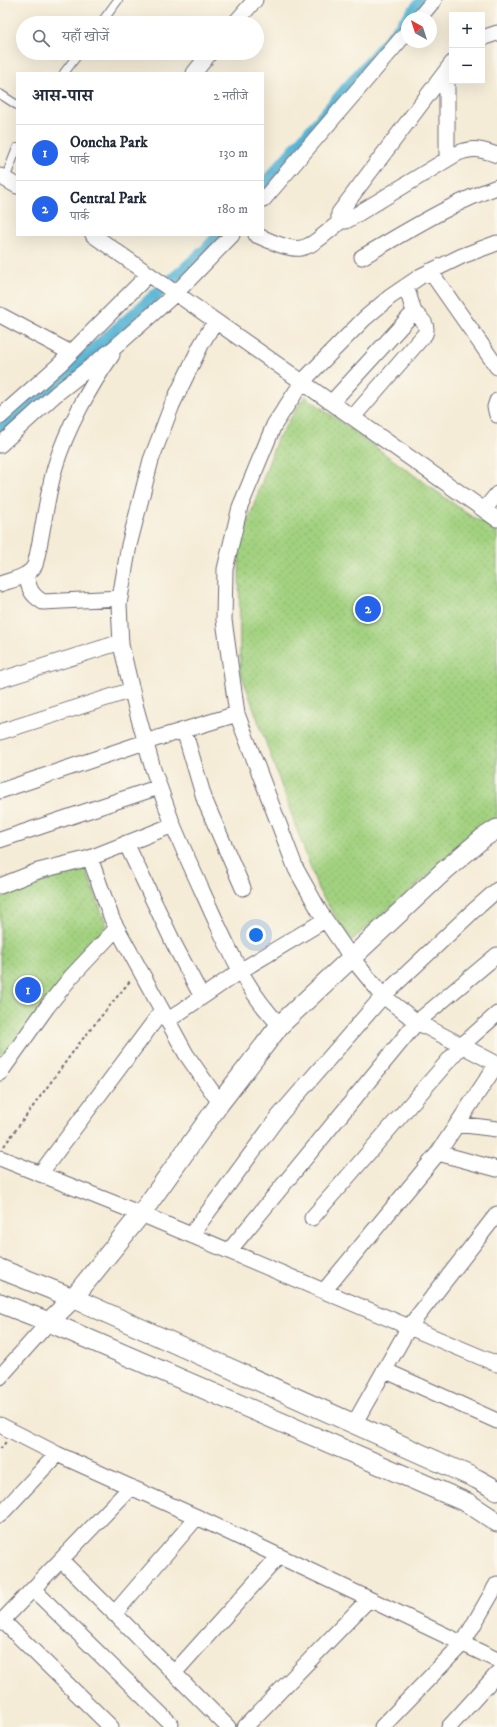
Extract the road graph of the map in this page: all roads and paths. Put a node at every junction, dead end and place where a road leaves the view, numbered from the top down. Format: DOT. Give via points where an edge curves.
graph roads {
  1 [pos="118,0"];
  2 [pos="255,0"];
  3 [pos="434,0"];
  4 [pos="424,12"];
  5 [pos="106,16"];
  6 [pos="241,16"];
  7 [pos="497,33"];
  8 [pos="485,37"];
  9 [pos="401,39"];
  10 [pos="74,60"];
  11 [pos="204,60"];
  12 [pos="449,68"];
  13 [pos="65,72"];
  14 [pos="195,72"];
  15 [pos="449,84"];
  16 [pos="0,94"];
  17 [pos="16,105"];
  18 [pos="16,152"];
  19 [pos="497,155"];
  20 [pos="447,160"];
  21 [pos="8,180"];
  22 [pos="497,188"];
  23 [pos="264,199"];
  24 [pos="341,221"];
  25 [pos="94,236"];
  26 [pos="231,236"];
  27 [pos="258,236"];
  28 [pos="497,243"];
  29 [pos="362,257"];
  30 [pos="430,272"];
  31 [pos="148,275"];
  32 [pos="406,286"];
  33 [pos="173,293"];
  34 [pos="414,312"];
  35 [pos="0,315"];
  36 [pos="215,321"];
  37 [pos="120,342"];
  38 [pos="71,353"];
  39 [pos="497,367"];
  40 [pos="302,382"];
  41 [pos="497,401"];
  42 [pos="332,402"];
  43 [pos="1,414"];
  44 [pos="497,414"];
  45 [pos="353,417"];
  46 [pos="0,445"];
  47 [pos="497,494"];
  48 [pos="484,510"];
  49 [pos="497,519"];
  50 [pos="26,574"];
  51 [pos="0,584"];
  52 [pos="120,598"];
  53 [pos="121,642"];
  54 [pos="0,680"];
  55 [pos="132,690"];
  56 [pos="237,714"];
  57 [pos="184,730"];
  58 [pos="0,732"];
  59 [pos="145,742"];
  60 [pos="159,787"];
  61 [pos="0,791"];
  62 [pos="173,825"];
  63 [pos="497,829"];
  64 [pos="0,840"];
  65 [pos="126,843"];
  66 [pos="90,858"];
  67 [pos="0,886"];
  68 [pos="243,888"];
  69 [pos="497,890"];
  70 [pos="325,920"];
  71 [pos="117,928"];
  72 [pos="497,955"];
  73 [pos="351,957"];
  74 [pos="140,970"];
  75 [pos="240,971"];
  76 [pos="383,996"];
  77 [pos="202,997"];
  78 [pos="497,1014"];
  79 [pos="164,1016"];
  80 [pos="417,1022"];
  81 [pos="280,1025"];
  82 [pos="461,1046"];
  83 [pos="3,1065"];
  84 [pos="220,1103"];
  85 [pos="457,1124"];
  86 [pos="497,1129"];
  87 [pos="0,1152"];
  88 [pos="438,1153"];
  89 [pos="0,1158"];
  90 [pos="497,1169"];
  91 [pos="40,1174"];
  92 [pos="141,1214"];
  93 [pos="497,1214"];
  94 [pos="312,1218"];
  95 [pos="191,1235"];
  96 [pos="229,1251"];
  97 [pos="0,1269"];
  98 [pos="324,1291"];
  99 [pos="72,1298"];
  100 [pos="0,1303"];
  101 [pos="49,1322"];
  102 [pos="409,1327"];
  103 [pos="497,1363"];
  104 [pos="384,1370"];
  105 [pos="0,1377"];
  106 [pos="497,1421"];
  107 [pos="354,1424"];
  108 [pos="0,1425"];
  109 [pos="58,1454"];
  110 [pos="131,1487"];
  111 [pos="497,1490"];
  112 [pos="0,1515"];
  113 [pos="197,1518"];
  114 [pos="497,1522"];
  115 [pos="279,1556"];
  116 [pos="60,1560"];
  117 [pos="497,1584"];
  118 [pos="32,1589"];
  119 [pos="369,1599"];
  120 [pos="114,1614"];
  121 [pos="1,1622"];
  122 [pos="463,1643"];
  123 [pos="497,1660"];
  124 [pos="174,1673"];
  125 [pos="497,1674"];
  126 [pos="171,1724"];
  127 [pos="111,1727"];
  128 [pos="228,1727"];
  129 [pos="245,1727"];
  130 [pos="382,1727"];
  131 [pos="449,1727"];
  1 -- 5 [label="lane"];
  2 -- 6 [label="street"];
  3 -- 4 [label="street"];
  7 -- 8 [label="street"];
  9 -- 23 [label="street"];
  10 -- 13 [label="lane"];
  11 -- 14 [label="street"];
  12 -- 24 [label="street" via="339,213 338,218"];
  15 -- 20 [label="street"];
  16 -- 17 [label="lane"];
  18 -- 21 [label="lane"];
  19 -- 20 [label="street" via="478,148 467,150"];
  20 -- 24 [label="street" via="352,218"];
  22 -- 29 [label="street" via="471,196 437,213"];
  24 -- 27 [label="street" via="303,249 292,249"];
  25 -- 31 [label="street"];
  26 -- 33 [label="street"];
  28 -- 30 [label="street"];
  30 -- 32 [label="street"];
  30 -- 39 [label="street"];
  31 -- 33 [label="street"];
  31 -- 38 [label="street"];
  32 -- 34 [label="street"];
  32 -- 40 [label="street" via="364,319"];
  33 -- 36 [label="street"];
  33 -- 37 [label="street"];
  34 -- 42 [label="street"];
  34 -- 45 [label="street" via="426,325 425,334"];
  35 -- 38 [label="street"];
  36 -- 40 [label="street"];
  36 -- 52 [label="street" via="172,405 151,460 129,546"];
  37 -- 46 [label="street" via="56,394"];
  37 -- 50 [label="street" via="72,423 55,466 43,515 35,565"];
  38 -- 43 [label="street"];
  40 -- 42 [label="street"];
  40 -- 56 [label="street" via="274,426 240,507 224,569 224,620"];
  41 -- 44 [label="street"];
  42 -- 45 [label="street"];
  45 -- 48 [label="street"];
  47 -- 48 [label="street"];
  48 -- 49 [label="street"];
  50 -- 51 [label="street"];
  50 -- 52 [label="street" via="29,590 43,602"];
  52 -- 53 [label="street"];
  53 -- 54 [label="street"];
  53 -- 55 [label="street"];
  55 -- 58 [label="street"];
  55 -- 59 [label="street"];
  56 -- 57 [label="street"];
  56 -- 70 [label="street" via="296,869"];
  57 -- 59 [label="street"];
  57 -- 68 [label="street" via="205,801"];
  59 -- 60 [label="street"];
  59 -- 61 [label="street"];
  60 -- 62 [label="street"];
  60 -- 64 [label="street"];
  62 -- 65 [label="street"];
  62 -- 75 [label="street"];
  63 -- 73 [label="street" via="445,870"];
  65 -- 66 [label="street"];
  65 -- 77 [label="street"];
  66 -- 67 [label="street" via="38,871"];
  66 -- 71 [label="street"];
  69 -- 76 [label="street"];
  70 -- 73 [label="street"];
  70 -- 75 [label="street"];
  71 -- 74 [label="street"];
  71 -- 83 [label="street" via="66,983"];
  72 -- 80 [label="street"];
  73 -- 76 [label="street"];
  73 -- 81 [label="street"];
  74 -- 79 [label="street"];
  74 -- 87 [label="path" via="81,1041"];
  75 -- 77 [label="street"];
  75 -- 81 [label="street" via="266,1011"];
  76 -- 80 [label="street"];
  76 -- 95 [label="street" via="279,1116"];
  77 -- 79 [label="street"];
  78 -- 82 [label="street"];
  79 -- 84 [label="street" via="186,1054"];
  79 -- 91 [label="street"];
  80 -- 82 [label="street"];
  80 -- 96 [label="street"];
  81 -- 84 [label="street"];
  82 -- 85 [label="street" via="497,1064"];
  82 -- 94 [label="street"];
  84 -- 92 [label="street"];
  85 -- 86 [label="street"];
  85 -- 88 [label="street"];
  88 -- 90 [label="street"];
  88 -- 98 [label="street"];
  89 -- 91 [label="street"];
  91 -- 92 [label="street"];
  92 -- 95 [label="street"];
  92 -- 99 [label="street"];
  93 -- 102 [label="street"];
  95 -- 96 [label="street"];
  96 -- 98 [label="street"];
  97 -- 99 [label="street"];
  98 -- 102 [label="street"];
  99 -- 101 [label="street"];
  99 -- 107 [label="street"];
  100 -- 101 [label="street"];
  101 -- 105 [label="street"];
  101 -- 114 [label="street" via="468,1503"];
  102 -- 103 [label="street"];
  102 -- 104 [label="street"];
  104 -- 106 [label="street"];
  104 -- 107 [label="street"];
  107 -- 111 [label="street"];
  108 -- 109 [label="street"];
  109 -- 110 [label="street"];
  109 -- 112 [label="street"];
  110 -- 113 [label="street"];
  110 -- 116 [label="street"];
  113 -- 115 [label="street"];
  113 -- 120 [label="street"];
  115 -- 119 [label="street"];
  115 -- 124 [label="street"];
  116 -- 118 [label="street"];
  116 -- 120 [label="street"];
  117 -- 122 [label="street"];
  118 -- 121 [label="street"];
  118 -- 126 [label="street"];
  119 -- 122 [label="street"];
  119 -- 129 [label="street"];
  120 -- 124 [label="street"];
  121 -- 127 [label="street"];
  122 -- 123 [label="street"];
  122 -- 130 [label="street"];
  124 -- 128 [label="street"];
  125 -- 131 [label="street"];
}
